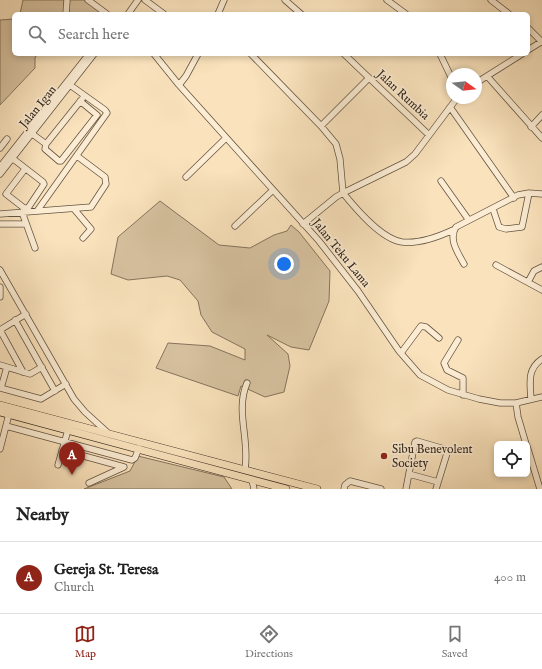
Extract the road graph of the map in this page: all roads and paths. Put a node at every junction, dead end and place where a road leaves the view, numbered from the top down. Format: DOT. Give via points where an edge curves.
graph roads {
  1 [pos="67,0"];
  2 [pos="88,0"];
  3 [pos="145,0"];
  4 [pos="224,0"];
  5 [pos="285,0"];
  6 [pos="387,0"];
  7 [pos="491,0"];
  8 [pos="135,1"];
  9 [pos="66,12"];
  10 [pos="104,12"];
  11 [pos="129,12"];
  12 [pos="161,12"];
  13 [pos="219,12"];
  14 [pos="299,12"];
  15 [pos="403,12"];
  16 [pos="506,12"];
  17 [pos="530,30"];
  18 [pos="542,42"];
  19 [pos="530,49"];
  20 [pos="87,56"];
  21 [pos="92,56"];
  22 [pos="156,56"];
  23 [pos="197,56"];
  24 [pos="253,56"];
  25 [pos="346,56"];
  26 [pos="441,56"];
  27 [pos="519,56"];
  28 [pos="447,68"];
  29 [pos="487,76"];
  30 [pos="369,78"];
  31 [pos="482,79"];
  32 [pos="179,84"];
  33 [pos="70,85"];
  34 [pos="85,95"];
  35 [pos="80,102"];
  36 [pos="452,104"];
  37 [pos="450,107"];
  38 [pos="542,115"];
  39 [pos="321,126"];
  40 [pos="531,127"];
  41 [pos="31,133"];
  42 [pos="429,134"];
  43 [pos="226,138"];
  44 [pos="542,138"];
  45 [pos="7,139"];
  46 [pos="74,143"];
  47 [pos="46,144"];
  48 [pos="0,148"];
  49 [pos="82,149"];
  50 [pos="76,156"];
  51 [pos="12,158"];
  52 [pos="0,167"];
  53 [pos="25,168"];
  54 [pos="0,174"];
  55 [pos="186,177"];
  56 [pos="441,181"];
  57 [pos="273,190"];
  58 [pos="343,193"];
  59 [pos="529,193"];
  60 [pos="542,194"];
  61 [pos="514,198"];
  62 [pos="74,209"];
  63 [pos="493,209"];
  64 [pos="37,211"];
  65 [pos="22,212"];
  66 [pos="0,214"];
  67 [pos="468,219"];
  68 [pos="0,224"];
  69 [pos="26,224"];
  70 [pos="303,224"];
  71 [pos="235,226"];
  72 [pos="453,230"];
  73 [pos="83,238"];
  74 [pos="35,248"];
  75 [pos="464,264"];
  76 [pos="496,265"];
  77 [pos="542,267"];
  78 [pos="0,270"];
  79 [pos="528,282"];
  80 [pos="0,287"];
  81 [pos="542,290"];
  82 [pos="0,297"];
  83 [pos="26,314"];
  84 [pos="15,320"];
  85 [pos="0,330"];
  86 [pos="439,338"];
  87 [pos="458,340"];
  88 [pos="400,353"];
  89 [pos="542,359"];
  90 [pos="0,365"];
  91 [pos="7,367"];
  92 [pos="42,367"];
  93 [pos="23,372"];
  94 [pos="246,383"];
  95 [pos="66,384"];
  96 [pos="1,388"];
  97 [pos="56,391"];
  98 [pos="463,395"];
  99 [pos="542,397"];
  100 [pos="531,399"];
  101 [pos="516,403"];
  102 [pos="0,405"];
  103 [pos="0,412"];
  104 [pos="9,414"];
  105 [pos="6,426"];
  106 [pos="68,430"];
  107 [pos="115,436"];
  108 [pos="526,441"];
  109 [pos="65,442"];
  110 [pos="139,448"];
  111 [pos="0,449"];
  112 [pos="62,450"];
  113 [pos="530,455"];
  114 [pos="132,460"];
  115 [pos="58,464"];
  116 [pos="124,467"];
  117 [pos="245,469"];
  118 [pos="409,474"];
  119 [pos="252,480"];
  120 [pos="438,482"];
  121 [pos="89,483"];
  122 [pos="254,489"];
  123 [pos="286,489"];
  124 [pos="317,489"];
  125 [pos="344,489"];
  126 [pos="381,489"];
  127 [pos="406,489"];
  128 [pos="436,489"];
  129 [pos="540,489"];
  1 -- 9 [label="street"];
  2 -- 10 [label="street"];
  3 -- 12 [label="street"];
  4 -- 13 [label="street"];
  5 -- 14 [label="street"];
  6 -- 15 [label="street"];
  7 -- 16 [label="street"];
  8 -- 11 [label="street"];
  17 -- 18 [label="street"];
  18 -- 19 [label="street"];
  20 -- 52 [label="street, Jalan Igan"];
  21 -- 33 [label="street, Jalan Igan"];
  22 -- 32 [label="street, Jalan Teku Lama"];
  23 -- 32 [label="street"];
  24 -- 39 [label="street"];
  25 -- 30 [label="street, Jalan Rumbia"];
  26 -- 28 [label="street"];
  27 -- 29 [label="street"];
  29 -- 31 [label="street"];
  29 -- 40 [label="street"];
  30 -- 39 [label="street"];
  30 -- 42 [label="street, Jalan Rumbia"];
  32 -- 43 [label="street, Jalan Teku Lama"];
  33 -- 34 [label="street"];
  33 -- 41 [label="street, Jalan Igan"];
  34 -- 35 [label="street"];
  34 -- 49 [label="street" via="107,113"];
  35 -- 46 [label="street" via="97,115"];
  35 -- 47 [label="street"];
  36 -- 37 [label="street"];
  37 -- 42 [label="street"];
  37 -- 61 [label="street"];
  38 -- 40 [label="street"];
  39 -- 58 [label="street" via="337,147"];
  40 -- 44 [label="street"];
  41 -- 47 [label="street"];
  41 -- 51 [label="street, Jalan Igan"];
  42 -- 58 [label="street" via="406,162"];
  43 -- 55 [label="street"];
  43 -- 57 [label="street, Jalan Teku Lama"];
  45 -- 48 [label="street"];
  46 -- 47 [label="street" via="60,161 45,149"];
  46 -- 49 [label="street"];
  49 -- 50 [label="street"];
  50 -- 62 [label="street" via="105,177 106,184 91,206"];
  50 -- 64 [label="street"];
  51 -- 53 [label="street"];
  51 -- 54 [label="street, Jalan Igan"];
  53 -- 53 [label="street" via="43,182 44,186 28,208 24,208 6,194"];
  56 -- 67 [label="street"];
  57 -- 70 [label="street, Jalan Teku Lama"];
  57 -- 71 [label="street"];
  58 -- 70 [label="street"];
  58 -- 72 [label="street" via="362,217 402,242 439,237"];
  59 -- 60 [label="street"];
  59 -- 61 [label="street"];
  59 -- 63 [label="street" via="522,227 499,227"];
  61 -- 63 [label="street"];
  62 -- 64 [label="street"];
  62 -- 73 [label="street" via="91,229"];
  63 -- 67 [label="street"];
  64 -- 65 [label="street"];
  65 -- 66 [label="street"];
  65 -- 69 [label="street"];
  67 -- 72 [label="street"];
  68 -- 69 [label="street"];
  69 -- 74 [label="street"];
  70 -- 88 [label="street, Jalan Teku Lama" via="358,292"];
  72 -- 75 [label="street" via="454,243"];
  76 -- 79 [label="street"];
  77 -- 79 [label="street" via="534,271"];
  78 -- 83 [label="street"];
  79 -- 81 [label="street"];
  80 -- 82 [label="street"];
  83 -- 84 [label="street"];
  83 -- 95 [label="street"];
  84 -- 85 [label="street"];
  84 -- 92 [label="street"];
  85 -- 93 [label="street"];
  86 -- 88 [label="street" via="421,326"];
  87 -- 98 [label="street" via="444,363 447,370 463,378"];
  88 -- 98 [label="street, Jalan Teku Lama" via="420,375"];
  89 -- 100 [label="street" via="535,364 531,373"];
  90 -- 91 [label="street"];
  91 -- 93 [label="street"];
  91 -- 96 [label="street"];
  92 -- 93 [label="street" via="32,374"];
  92 -- 97 [label="street"];
  94 -- 117 [label="street" via="242,404 247,447"];
  95 -- 97 [label="street"];
  95 -- 107 [label="street" via="85,412 103,430"];
  96 -- 97 [label="street" via="38,399"];
  98 -- 101 [label="street, Jalan Teku Lama" via="500,403"];
  99 -- 100 [label="street, Jalan Teku Lama"];
  100 -- 101 [label="street, Jalan Teku Lama"];
  101 -- 108 [label="street"];
  102 -- 107 [label="main road"];
  103 -- 104 [label="main road"];
  104 -- 105 [label="street"];
  104 -- 106 [label="main road"];
  105 -- 109 [label="street"];
  105 -- 111 [label="street"];
  106 -- 109 [label="street"];
  106 -- 110 [label="main road"];
  107 -- 117 [label="main road"];
  109 -- 112 [label="street"];
  109 -- 114 [label="street"];
  110 -- 114 [label="street"];
  110 -- 119 [label="main road"];
  112 -- 115 [label="street"];
  112 -- 116 [label="street"];
  113 -- 129 [label="street"];
  114 -- 116 [label="street"];
  116 -- 121 [label="street"];
  117 -- 124 [label="main road"];
  118 -- 120 [label="street"];
  118 -- 120 [label="street" via="416,441 448,449"];
  118 -- 127 [label="street"];
  119 -- 122 [label="street"];
  119 -- 123 [label="main road"];
  120 -- 128 [label="street"];
  125 -- 126 [label="street" via="350,481"];
}
